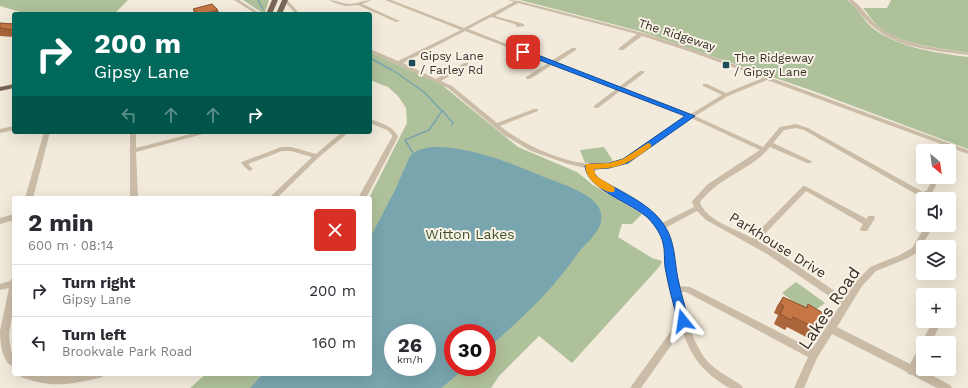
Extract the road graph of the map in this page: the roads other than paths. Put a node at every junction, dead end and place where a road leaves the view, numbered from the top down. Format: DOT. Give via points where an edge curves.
graph roads {
  1 [pos="236,0"];
  2 [pos="275,0"];
  3 [pos="285,0"];
  4 [pos="331,0"];
  5 [pos="370,0"];
  6 [pos="387,0"];
  7 [pos="510,0"];
  8 [pos="850,0"];
  9 [pos="518,2"];
  10 [pos="358,4"];
  11 [pos="256,12"];
  12 [pos="270,12"];
  13 [pos="280,12"];
  14 [pos="296,12"];
  15 [pos="491,16"];
  16 [pos="387,23"];
  17 [pos="517,24"];
  18 [pos="464,30"];
  19 [pos="641,34"];
  20 [pos="574,49"];
  21 [pos="621,49"];
  22 [pos="372,51"];
  23 [pos="968,54"];
  24 [pos="399,63"];
  25 [pos="553,63"];
  26 [pos="466,64"];
  27 [pos="642,72"];
  28 [pos="528,78"];
  29 [pos="768,78"];
  30 [pos="438,80"];
  31 [pos="705,85"];
  32 [pos="12,86"];
  33 [pos="0,89"];
  34 [pos="619,89"];
  35 [pos="12,91"];
  36 [pos="0,93"];
  37 [pos="726,95"];
  38 [pos="596,107"];
  39 [pos="536,110"];
  40 [pos="691,116"];
  41 [pos="372,122"];
  42 [pos="496,126"];
  43 [pos="12,128"];
  44 [pos="0,131"];
  45 [pos="46,134"];
  46 [pos="133,134"];
  47 [pos="197,134"];
  48 [pos="344,134"];
  49 [pos="769,144"];
  50 [pos="764,150"];
  51 [pos="132,151"];
  52 [pos="968,152"];
  53 [pos="317,156"];
  54 [pos="809,162"];
  55 [pos="589,166"];
  56 [pos="250,169"];
  57 [pos="916,192"];
  58 [pos="30,196"];
  59 [pos="134,196"];
  60 [pos="275,196"];
  61 [pos="363,196"];
  62 [pos="697,208"];
  63 [pos="12,218"];
  64 [pos="0,221"];
  65 [pos="868,223"];
  66 [pos="661,227"];
  67 [pos="926,232"];
  68 [pos="753,242"];
  69 [pos="12,283"];
  70 [pos="0,287"];
  71 [pos="674,288"];
  72 [pos="12,292"];
  73 [pos="846,303"];
  74 [pos="683,321"];
  75 [pos="832,329"];
  76 [pos="814,355"];
  77 [pos="12,360"];
  78 [pos="916,361"];
  79 [pos="911,371"];
  80 [pos="28,376"];
  81 [pos="90,376"];
  82 [pos="635,388"];
  83 [pos="738,388"];
  84 [pos="799,388"];
  85 [pos="947,388"];
  1 -- 11 [label="street"];
  2 -- 12 [label="main road"];
  3 -- 13 [label="main road"];
  3 -- 14 [label="street"];
  4 -- 10 [label="street" via="345,6"];
  5 -- 10 [label="street"];
  6 -- 18 [label="street"];
  7 -- 9 [label="street, The Ridgeway"];
  8 -- 23 [label="street" via="878,29 893,37 918,45"];
  9 -- 15 [label="street"];
  9 -- 19 [label="street, The Ridgeway"];
  10 -- 16 [label="street" via="396,20"];
  15 -- 17 [label="street"];
  15 -- 18 [label="street"];
  18 -- 24 [label="street"];
  18 -- 25 [label="street"];
  19 -- 21 [label="street"];
  19 -- 29 [label="street, The Ridgeway"];
  20 -- 25 [label="street"];
  22 -- 24 [label="street"];
  24 -- 30 [label="street"];
  25 -- 28 [label="street"];
  25 -- 34 [label="street"];
  26 -- 30 [label="street"];
  27 -- 34 [label="street"];
  29 -- 37 [label="street"];
  29 -- 52 [label="street, The Ridgeway"];
  30 -- 42 [label="street" via="456,91"];
  31 -- 37 [label="street"];
  32 -- 33 [label="main road"];
  34 -- 38 [label="street"];
  34 -- 40 [label="street"];
  35 -- 36 [label="main road"];
  37 -- 40 [label="street"];
  39 -- 42 [label="street"];
  40 -- 50 [label="street"];
  40 -- 55 [label="street" via="626,161 609,166"];
  41 -- 61 [label="street" via="389,129 395,137"];
  42 -- 55 [label="street" via="538,152 570,163"];
  43 -- 44 [label="street"];
  45 -- 58 [label="street"];
  46 -- 51 [label="street"];
  47 -- 51 [label="street"];
  48 -- 53 [label="street"];
  49 -- 50 [label="street"];
  49 -- 54 [label="street"];
  49 -- 57 [label="street" via="782,128 796,126 806,129"];
  50 -- 62 [label="street" via="701,194 696,202"];
  51 -- 59 [label="street"];
  53 -- 56 [label="street" via="281,149 244,163"];
  53 -- 60 [label="street"];
  55 -- 66 [label="street" via="595,180 645,211"];
  62 -- 66 [label="street"];
  62 -- 68 [label="street, Parkhouse Drive" via="704,216"];
  63 -- 64 [label="street"];
  65 -- 68 [label="street" via="805,188"];
  66 -- 71 [label="street" via="668,243"];
  67 -- 73 [label="street, Lakes Road" via="915,250 873,269"];
  68 -- 73 [label="street, Parkhouse Drive"];
  69 -- 70 [label="street"];
  71 -- 74 [label="street"];
  71 -- 76 [label="street" via="687,289"];
  72 -- 77 [label="street" via="4,334 7,352"];
  73 -- 75 [label="street, Lakes Road"];
  74 -- 82 [label="street"];
  74 -- 83 [label="street" via="698,356 706,365"];
  75 -- 76 [label="street, Lakes Road"];
  75 -- 79 [label="street"];
  76 -- 84 [label="street, Lakes Road"];
  78 -- 79 [label="street"];
  79 -- 85 [label="street"];
  80 -- 81 [label="street" via="54,381"];
}
